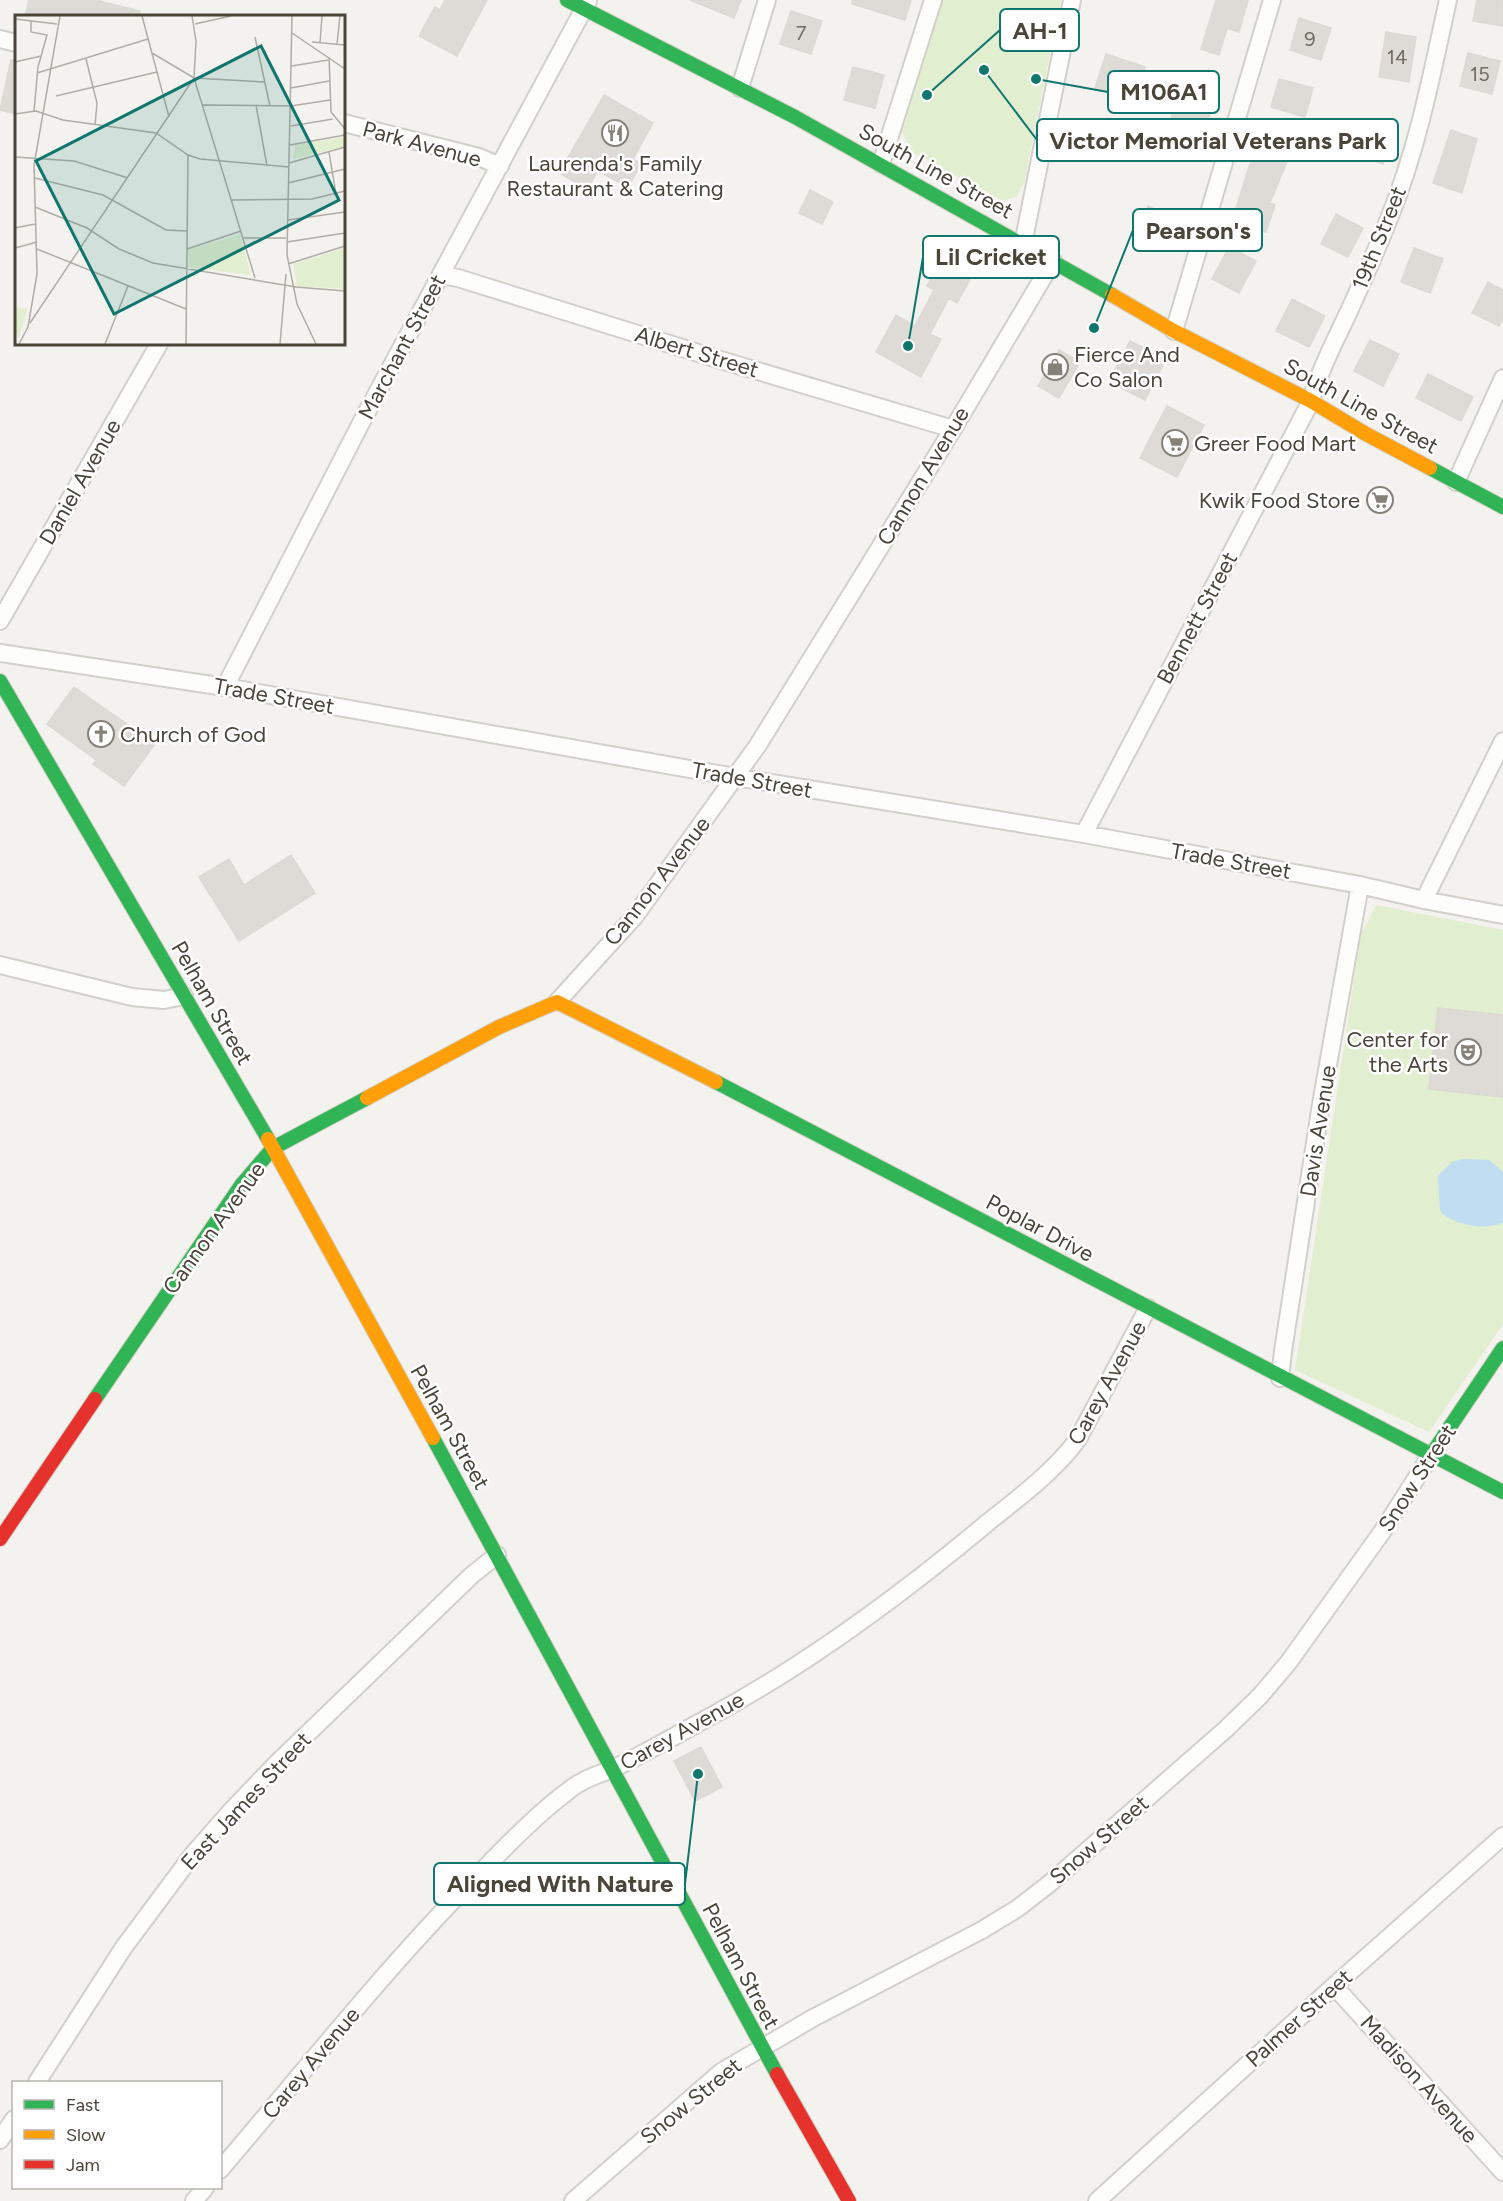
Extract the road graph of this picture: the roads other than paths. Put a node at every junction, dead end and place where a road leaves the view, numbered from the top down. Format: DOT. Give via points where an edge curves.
graph roads {
  1 [pos="567,0"];
  2 [pos="767,0"];
  3 [pos="933,0"];
  4 [pos="1072,0"];
  5 [pos="1272,0"];
  6 [pos="1448,0"];
  7 [pos="587,5"];
  8 [pos="0,39"];
  9 [pos="15,42"];
  10 [pos="740,88"];
  11 [pos="345,123"];
  12 [pos="881,164"];
  13 [pos="500,166"];
  14 [pos="1023,244"];
  15 [pos="1053,261"];
  16 [pos="441,275"];
  17 [pos="1174,331"];
  18 [pos="158,345"];
  19 [pos="1503,378"];
  20 [pos="1311,401"];
  21 [pos="953,429"];
  22 [pos="1456,482"];
  23 [pos="1503,507"];
  24 [pos="0,621"];
  25 [pos="0,653"];
  26 [pos="0,681"];
  27 [pos="225,687"];
  28 [pos="1503,741"];
  29 [pos="735,777"];
  30 [pos="1084,834"];
  31 [pos="1360,885"];
  32 [pos="1424,900"];
  33 [pos="1503,915"];
  34 [pos="0,965"];
  35 [pos="184,996"];
  36 [pos="557,1002"];
  37 [pos="273,1148"];
  38 [pos="1148,1308"];
  39 [pos="1503,1348"];
  40 [pos="1280,1378"];
  41 [pos="1431,1455"];
  42 [pos="1503,1492"];
  43 [pos="0,1539"];
  44 [pos="497,1555"];
  45 [pos="611,1769"];
  46 [pos="1503,1836"];
  47 [pos="1334,1986"];
  48 [pos="761,2048"];
  49 [pos="38,2081"];
  50 [pos="12,2122"];
  51 [pos="0,2140"];
  52 [pos="222,2167"];
  53 [pos="1503,2172"];
  54 [pos="203,2189"];
  55 [pos="194,2201"];
  56 [pos="573,2201"];
  57 [pos="849,2201"];
  58 [pos="1096,2201"];
  1 -- 7 [label="street, South Line Street"];
  2 -- 10 [label="street"];
  3 -- 12 [label="street"];
  4 -- 14 [label="street"];
  5 -- 17 [label="street"];
  6 -- 20 [label="street, 19th Street" via="1406,171"];
  7 -- 10 [label="street, South Line Street"];
  7 -- 13 [label="street, Marchant Street"];
  8 -- 9 [label="street"];
  10 -- 12 [label="street, South Line Street"];
  11 -- 13 [label="street, Park Avenue" via="479,157"];
  12 -- 14 [label="street, South Line Street"];
  13 -- 16 [label="street, Marchant Street"];
  14 -- 15 [label="street, South Line Street"];
  15 -- 17 [label="street, South Line Street"];
  15 -- 21 [label="street, Cannon Avenue"];
  16 -- 21 [label="street, Albert Street"];
  16 -- 27 [label="street, Marchant Street"];
  17 -- 20 [label="street, South Line Street"];
  18 -- 24 [label="street, Daniel Avenue"];
  19 -- 22 [label="street"];
  20 -- 22 [label="street, South Line Street"];
  20 -- 30 [label="street, Bennett Street"];
  21 -- 29 [label="street, Cannon Avenue"];
  22 -- 23 [label="street, South Line Street"];
  25 -- 27 [label="street, Trade Street"];
  26 -- 35 [label="street, Pelham Street"];
  27 -- 29 [label="street, Trade Street"];
  28 -- 32 [label="street"];
  29 -- 30 [label="street, Trade Street"];
  29 -- 36 [label="street, Cannon Avenue" via="635,916"];
  30 -- 31 [label="street, Trade Street"];
  31 -- 32 [label="street, Trade Street"];
  31 -- 40 [label="street, Davis Avenue" via="1318,1121"];
  32 -- 33 [label="street, Trade Street"];
  34 -- 35 [label="street" via="132,997 164,1000"];
  35 -- 37 [label="street, Pelham Street"];
  36 -- 37 [label="street, Cannon Avenue" via="499,1027"];
  36 -- 38 [label="street, Poplar Drive"];
  37 -- 43 [label="street, Cannon Avenue" via="242,1184"];
  37 -- 44 [label="street, Pelham Street"];
  38 -- 40 [label="street, Poplar Drive"];
  38 -- 45 [label="street, Carey Avenue" via="1078,1439 1052,1470 832,1643 719,1711"];
  39 -- 41 [label="street, Snow Street"];
  40 -- 41 [label="street, Poplar Drive"];
  41 -- 42 [label="street, Poplar Drive"];
  41 -- 48 [label="street, Snow Street" via="1382,1532 1288,1663 1226,1729 1018,1908"];
  44 -- 45 [label="street, Pelham Street"];
  44 -- 49 [label="street, East James Street" via="275,1765 194,1853 150,1910"];
  45 -- 48 [label="street, Pelham Street"];
  45 -- 52 [label="street, Carey Avenue" via="566,1792 488,1865 428,1927"];
  46 -- 47 [label="street, Palmer Street"];
  47 -- 53 [label="street, Madison Avenue"];
  47 -- 58 [label="street, Palmer Street"];
  48 -- 56 [label="street, Snow Street" via="721,2072"];
  48 -- 57 [label="street, Pelham Street"];
  50 -- 51 [label="street"];
  54 -- 55 [label="street"];
}
